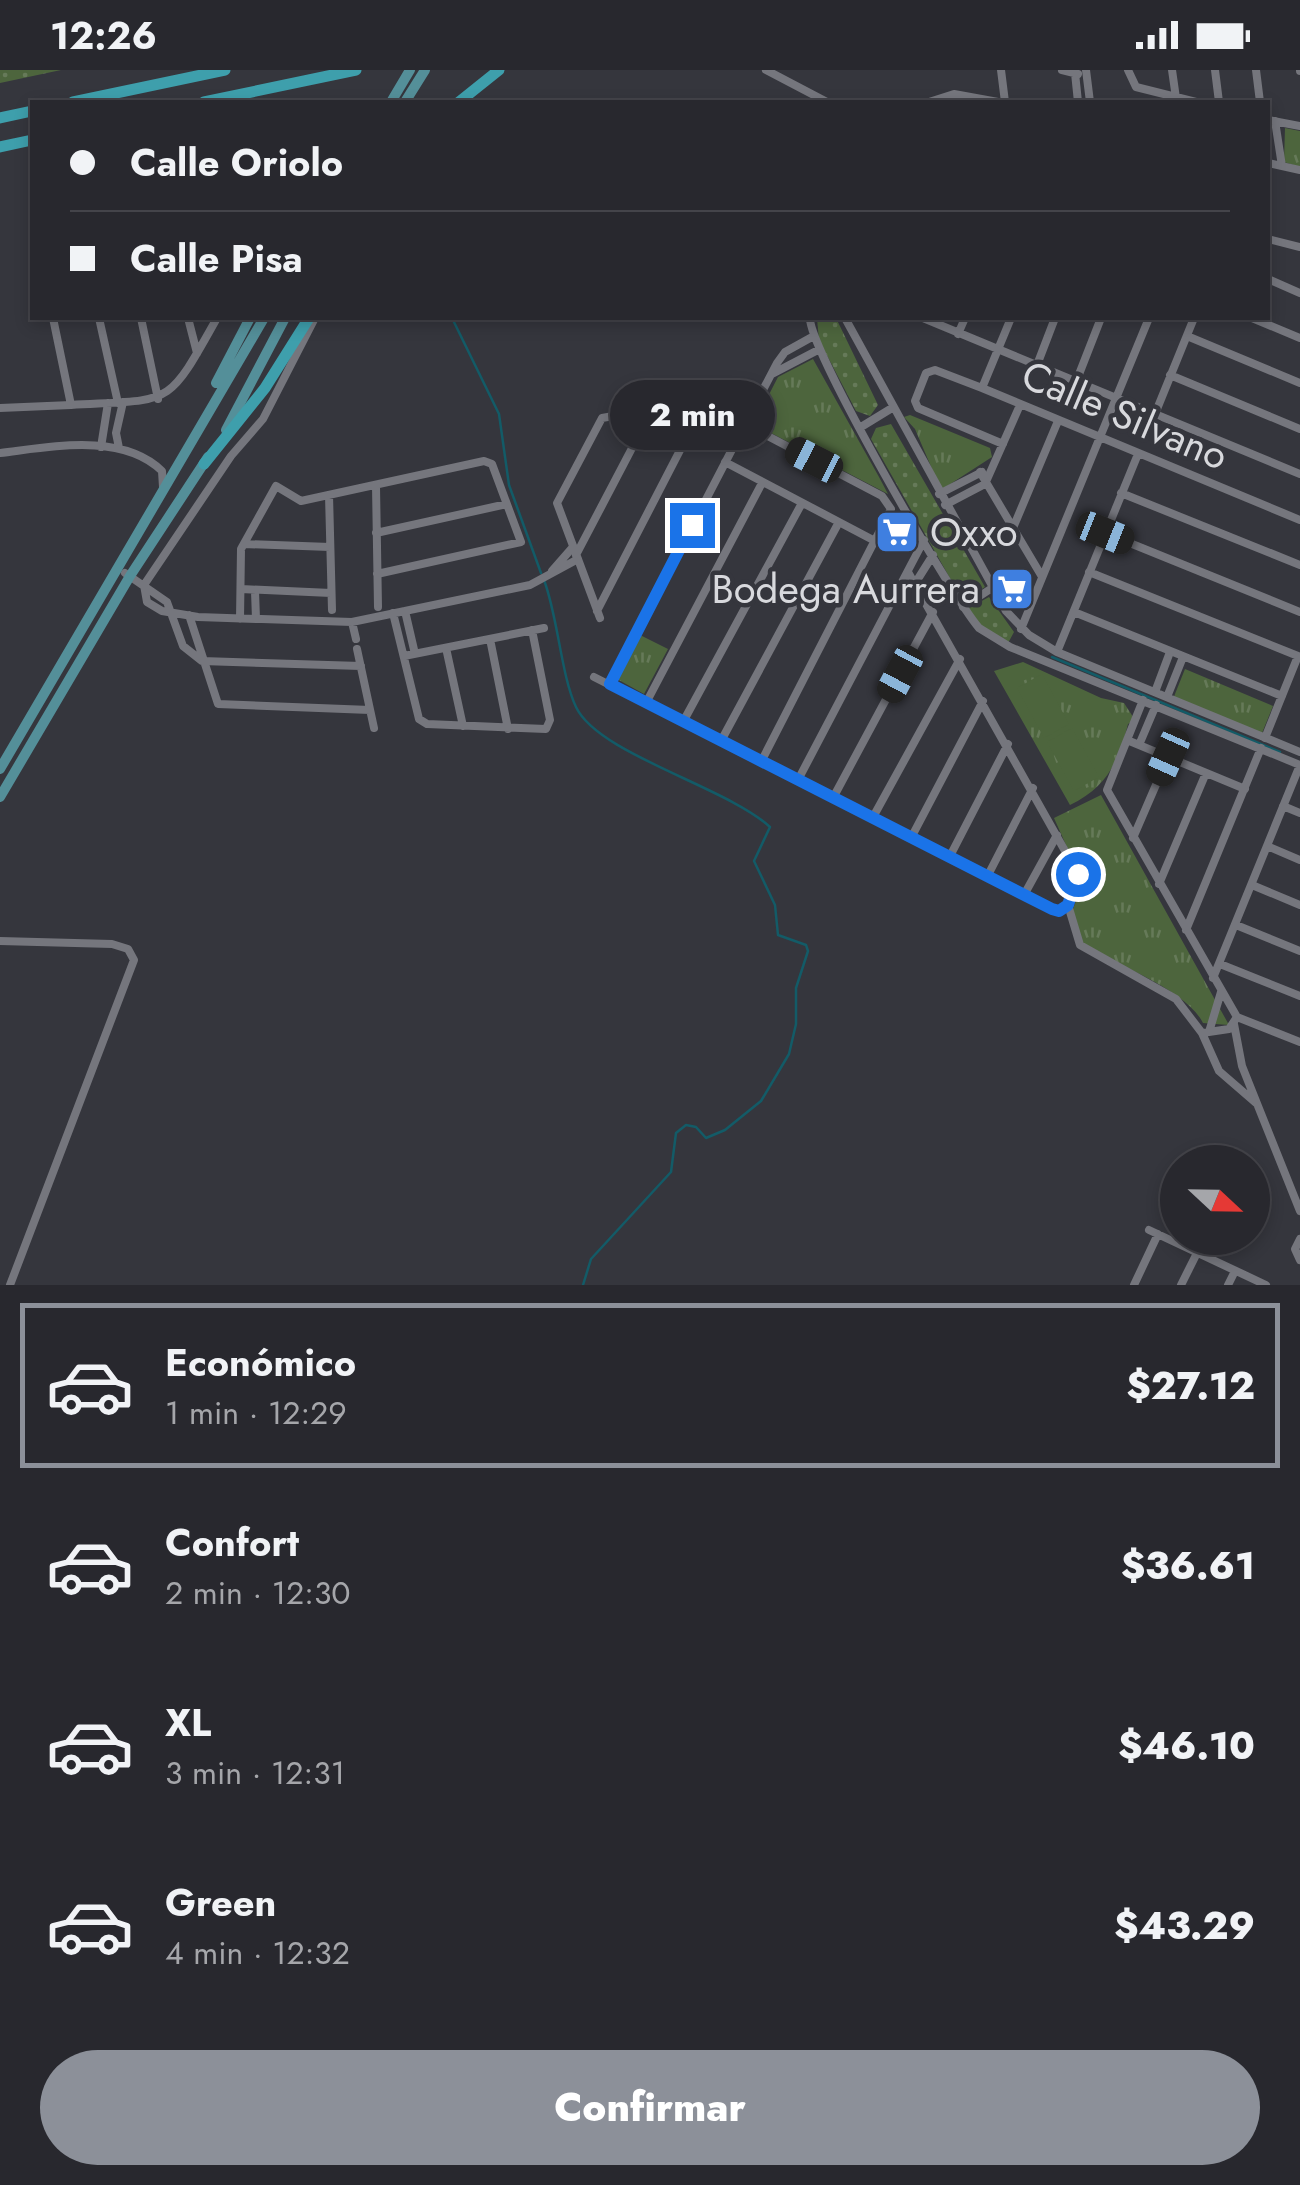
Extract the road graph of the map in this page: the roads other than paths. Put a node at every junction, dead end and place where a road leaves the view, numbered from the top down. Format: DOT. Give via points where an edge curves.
graph roads {
  1 [pos="225,70"];
  2 [pos="356,70"];
  3 [pos="425,70"];
  4 [pos="502,70"];
  5 [pos="766,70"];
  6 [pos="1001,70"];
  7 [pos="1062,70"];
  8 [pos="1128,70"];
  9 [pos="1172,70"];
  10 [pos="1215,70"];
  11 [pos="1256,70"];
  12 [pos="1076,73"];
  13 [pos="1087,73"];
  14 [pos="408,74"];
  15 [pos="1176,98"];
  16 [pos="82,100"];
  17 [pos="214,100"];
  18 [pos="392,100"];
  19 [pos="406,100"];
  20 [pos="464,100"];
  21 [pos="823,100"];
  22 [pos="935,100"];
  23 [pos="990,100"];
  24 [pos="1002,100"];
  25 [pos="1078,100"];
  26 [pos="1090,100"];
  27 [pos="1186,100"];
  28 [pos="1219,100"];
  29 [pos="1260,100"];
  30 [pos="30,111"];
  31 [pos="0,118"];
  32 [pos="1271,120"];
  33 [pos="1300,126"];
  34 [pos="1270,163"];
  35 [pos="1282,166"];
  36 [pos="1300,170"];
  37 [pos="1270,240"];
  38 [pos="1300,247"];
  39 [pos="1270,279"];
  40 [pos="1300,292"];
  41 [pos="53,320"];
  42 [pos="100,320"];
  43 [pos="141,320"];
  44 [pos="189,320"];
  45 [pos="216,320"];
  46 [pos="249,320"];
  47 [pos="263,320"];
  48 [pos="284,320"];
  49 [pos="311,320"];
  50 [pos="311,320"];
  51 [pos="810,320"];
  52 [pos="846,320"];
  53 [pos="927,320"];
  54 [pos="964,320"];
  55 [pos="1011,320"];
  56 [pos="1054,320"];
  57 [pos="1101,320"];
  58 [pos="1149,320"];
  59 [pos="1193,320"];
  60 [pos="1257,320"];
  61 [pos="958,334"];
  62 [pos="1187,336"];
  63 [pos="812,337"];
  64 [pos="1300,338"];
  65 [pos="818,350"];
  66 [pos="998,350"];
  67 [pos="197,353"];
  68 [pos="1037,366"];
  69 [pos="772,374"];
  70 [pos="1170,375"];
  71 [pos="1076,382"];
  72 [pos="1300,382"];
  73 [pos="982,388"];
  74 [pos="158,399"];
  75 [pos="1115,399"];
  76 [pos="121,402"];
  77 [pos="108,403"];
  78 [pos="1020,404"];
  79 [pos="72,405"];
  80 [pos="0,408"];
  81 [pos="892,408"];
  82 [pos="652,410"];
  83 [pos="1155,414"];
  84 [pos="1058,421"];
  85 [pos="746,424"];
  86 [pos="860,427"];
  87 [pos="1300,430"];
  88 [pos="1098,437"];
  89 [pos="190,438"];
  90 [pos="1003,444"];
  91 [pos="101,447"];
  92 [pos="119,448"];
  93 [pos="0,454"];
  94 [pos="1138,454"];
  95 [pos="726,462"];
  96 [pos="204,464"];
  97 [pos="992,470"];
  98 [pos="980,472"];
  99 [pos="1300,474"];
  100 [pos="762,483"];
  101 [pos="985,484"];
  102 [pos="376,486"];
  103 [pos="163,487"];
  104 [pos="1121,493"];
  105 [pos="939,494"];
  106 [pos="330,495"];
  107 [pos="802,503"];
  108 [pos="507,504"];
  109 [pos="945,506"];
  110 [pos="1300,520"];
  111 [pos="838,522"];
  112 [pos="1013,528"];
  113 [pos="376,533"];
  114 [pos="1105,533"];
  115 [pos="924,540"];
  116 [pos="876,541"];
  117 [pos="244,544"];
  118 [pos="330,546"];
  119 [pos="576,554"];
  120 [pos="932,555"];
  121 [pos="1300,565"];
  122 [pos="118,568"];
  123 [pos="908,572"];
  124 [pos="1090,572"];
  125 [pos="377,574"];
  126 [pos="1041,575"];
  127 [pos="130,576"];
  128 [pos="916,582"];
  129 [pos="144,585"];
  130 [pos="992,588"];
  131 [pos="241,589"];
  132 [pos="255,591"];
  133 [pos="331,593"];
  134 [pos="378,607"];
  135 [pos="963,607"];
  136 [pos="332,610"];
  137 [pos="174,611"];
  138 [pos="405,611"];
  139 [pos="933,612"];
  140 [pos="1074,612"];
  141 [pos="1300,612"];
  142 [pos="393,613"];
  143 [pos="189,615"];
  144 [pos="240,618"];
  145 [pos="256,619"];
  146 [pos="352,622"];
  147 [pos="544,628"];
  148 [pos="1020,628"];
  149 [pos="532,630"];
  150 [pos="490,639"];
  151 [pos="446,648"];
  152 [pos="1057,652"];
  153 [pos="1170,652"];
  154 [pos="416,654"];
  155 [pos="1299,654"];
  156 [pos="404,656"];
  157 [pos="1183,658"];
  158 [pos="960,659"];
  159 [pos="202,661"];
  160 [pos="360,666"];
  161 [pos="594,676"];
  162 [pos="610,684"];
  163 [pos="1154,692"];
  164 [pos="1282,696"];
  165 [pos="1168,697"];
  166 [pos="983,700"];
  167 [pos="1144,700"];
  168 [pos="646,703"];
  169 [pos="1156,705"];
  170 [pos="370,710"];
  171 [pos="683,722"];
  172 [pos="462,726"];
  173 [pos="374,728"];
  174 [pos="508,729"];
  175 [pos="1265,738"];
  176 [pos="1127,740"];
  177 [pos="721,741"];
  178 [pos="1008,744"];
  179 [pos="1140,745"];
  180 [pos="1285,746"];
  181 [pos="1262,748"];
  182 [pos="1300,752"];
  183 [pos="1281,756"];
  184 [pos="1168,757"];
  185 [pos="761,762"];
  186 [pos="1300,764"];
  187 [pos="0,768"];
  188 [pos="1206,773"];
  189 [pos="798,780"];
  190 [pos="1033,788"];
  191 [pos="1246,789"];
  192 [pos="0,797"];
  193 [pos="832,798"];
  194 [pos="1283,806"];
  195 [pos="1300,813"];
  196 [pos="872,819"];
  197 [pos="1057,835"];
  198 [pos="910,838"];
  199 [pos="1133,838"];
  200 [pos="1267,846"];
  201 [pos="950,858"];
  202 [pos="1300,860"];
  203 [pos="987,877"];
  204 [pos="1159,884"];
  205 [pos="1252,885"];
  206 [pos="1024,895"];
  207 [pos="1068,905"];
  208 [pos="1300,905"];
  209 [pos="1236,925"];
  210 [pos="1186,930"];
  211 [pos="0,941"];
  212 [pos="1300,951"];
  213 [pos="1220,964"];
  214 [pos="1212,978"];
  215 [pos="1221,992"];
  216 [pos="1300,996"];
  217 [pos="1235,1020"];
  218 [pos="1206,1033"];
  219 [pos="1300,1042"];
  220 [pos="1258,1105"];
  221 [pos="1300,1211"];
  222 [pos="1160,1235"];
  223 [pos="1300,1239"];
  224 [pos="1195,1255"];
  225 [pos="1202,1255"];
  226 [pos="1300,1260"];
  227 [pos="1235,1271"];
  228 [pos="10,1285"];
  229 [pos="1134,1285"];
  230 [pos="1181,1285"];
  231 [pos="1228,1285"];
  232 [pos="1266,1285"];
  1 -- 16 [label="highway"];
  2 -- 17 [label="highway"];
  3 -- 19 [label="main road"];
  4 -- 20 [label="highway"];
  5 -- 21 [label="street"];
  6 -- 24 [label="street"];
  7 -- 12 [label="street"];
  8 -- 15 [label="street" via="1136,86"];
  9 -- 15 [label="street"];
  10 -- 28 [label="street"];
  11 -- 29 [label="street"];
  12 -- 13 [label="street"];
  12 -- 25 [label="street"];
  13 -- 26 [label="street"];
  14 -- 18 [label="main road"];
  15 -- 27 [label="street"];
  22 -- 23 [label="street" via="954,94"];
  30 -- 31 [label="highway"];
  32 -- 33 [label="street"];
  32 -- 35 [label="street"];
  34 -- 35 [label="street"];
  35 -- 36 [label="street"];
  37 -- 38 [label="street"];
  39 -- 40 [label="street"];
  41 -- 79 [label="street"];
  42 -- 76 [label="street"];
  43 -- 74 [label="street"];
  44 -- 67 [label="street"];
  45 -- 67 [label="street"];
  46 -- 89 [label="main road"];
  47 -- 89 [label="main road"];
  48 -- 96 [label="main road"];
  49 -- 96 [label="highway"];
  50 -- 129 [label="street" via="263,419"];
  51 -- 63 [label="street"];
  52 -- 81 [label="street"];
  53 -- 61 [label="street"];
  54 -- 61 [label="street"];
  55 -- 66 [label="street"];
  56 -- 68 [label="street"];
  57 -- 71 [label="street"];
  58 -- 75 [label="street"];
  59 -- 62 [label="street"];
  60 -- 64 [label="street"];
  61 -- 66 [label="street"];
  62 -- 70 [label="street"];
  62 -- 72 [label="street"];
  63 -- 65 [label="street"];
  63 -- 69 [label="street" via="785,352"];
  65 -- 69 [label="street"];
  65 -- 86 [label="street"];
  66 -- 68 [label="street"];
  66 -- 73 [label="street"];
  67 -- 74 [label="street" via="181,381"];
  68 -- 71 [label="street"];
  69 -- 85 [label="street"];
  70 -- 83 [label="street"];
  70 -- 87 [label="street"];
  71 -- 75 [label="street"];
  73 -- 78 [label="street, Calle Silvano"];
  73 -- 90 [label="street, Calle Silvano" via="935,370 926,372 915,401"];
  74 -- 76 [label="street"];
  75 -- 83 [label="street"];
  75 -- 88 [label="street"];
  76 -- 77 [label="street"];
  76 -- 92 [label="street"];
  77 -- 79 [label="street"];
  77 -- 91 [label="street"];
  78 -- 84 [label="street, Calle Silvano"];
  78 -- 90 [label="street"];
  79 -- 80 [label="street"];
  81 -- 86 [label="street"];
  81 -- 105 [label="street"];
  82 -- 119 [label="street"];
  82 -- 119 [label="street" via="602,418 557,503"];
  82 -- 119 [label="street" via="710,399 599,614"];
  83 -- 99 [label="street"];
  84 -- 88 [label="street, Calle Silvano"];
  84 -- 112 [label="street"];
  85 -- 95 [label="street"];
  85 -- 116 [label="street" via="882,496 891,509"];
  86 -- 115 [label="street"];
  88 -- 94 [label="street, Calle Silvano"];
  88 -- 126 [label="street"];
  89 -- 103 [label="main road"];
  90 -- 97 [label="street"];
  91 -- 92 [label="street"];
  91 -- 93 [label="street"];
  92 -- 103 [label="street" via="148,457 162,471"];
  94 -- 104 [label="street"];
  94 -- 110 [label="street, Calle Silvano"];
  95 -- 100 [label="street"];
  95 -- 162 [label="street"];
  96 -- 127 [label="main road"];
  97 -- 98 [label="street"];
  97 -- 101 [label="street"];
  98 -- 101 [label="street"];
  98 -- 105 [label="street"];
  100 -- 107 [label="street"];
  100 -- 168 [label="street"];
  101 -- 109 [label="street"];
  101 -- 112 [label="street"];
  102 -- 106 [label="street"];
  102 -- 108 [label="street" via="484,461 492,464"];
  102 -- 113 [label="street"];
  103 -- 122 [label="main road"];
  104 -- 114 [label="street"];
  104 -- 121 [label="street"];
  105 -- 109 [label="street"];
  106 -- 117 [label="street" via="301,500 276,486"];
  106 -- 118 [label="street"];
  107 -- 111 [label="street"];
  107 -- 171 [label="street"];
  108 -- 113 [label="street"];
  108 -- 125 [label="street" via="521,542"];
  109 -- 130 [label="street"];
  111 -- 116 [label="street"];
  111 -- 177 [label="street"];
  112 -- 126 [label="street"];
  113 -- 125 [label="street"];
  114 -- 124 [label="street"];
  114 -- 141 [label="street"];
  115 -- 120 [label="street"];
  115 -- 123 [label="street"];
  116 -- 185 [label="street"];
  117 -- 118 [label="street"];
  117 -- 131 [label="street"];
  118 -- 133 [label="street"];
  119 -- 138 [label="street" via="546,578"];
  120 -- 128 [label="street"];
  120 -- 135 [label="street"];
  122 -- 127 [label="street"];
  122 -- 187 [label="main road"];
  123 -- 128 [label="street"];
  123 -- 189 [label="street"];
  124 -- 140 [label="street"];
  124 -- 155 [label="street"];
  125 -- 134 [label="street"];
  126 -- 148 [label="street"];
  127 -- 129 [label="street"];
  127 -- 192 [label="main road"];
  128 -- 139 [label="street"];
  129 -- 137 [label="street" via="146,602"];
  130 -- 135 [label="street"];
  130 -- 148 [label="street"];
  131 -- 132 [label="street"];
  131 -- 144 [label="street"];
  132 -- 133 [label="street"];
  132 -- 145 [label="street"];
  133 -- 136 [label="street"];
  135 -- 167 [label="street" via="994,639"];
  137 -- 143 [label="street"];
  137 -- 159 [label="street" via="184,646"];
  138 -- 142 [label="street"];
  138 -- 154 [label="street"];
  139 -- 158 [label="street"];
  139 -- 193 [label="street"];
  140 -- 152 [label="street"];
  140 -- 153 [label="street"];
  142 -- 146 [label="street"];
  142 -- 156 [label="street"];
  143 -- 144 [label="street"];
  143 -- 159 [label="street"];
  144 -- 145 [label="street"];
  145 -- 146 [label="street"];
  146 -- 160 [label="street"];
  147 -- 149 [label="street"];
  148 -- 152 [label="street"];
  149 -- 150 [label="street"];
  149 -- 174 [label="street" via="550,720 546,729"];
  150 -- 151 [label="street"];
  150 -- 174 [label="street"];
  151 -- 154 [label="street"];
  151 -- 172 [label="street"];
  152 -- 163 [label="street"];
  153 -- 157 [label="street"];
  153 -- 163 [label="street"];
  154 -- 156 [label="street"];
  155 -- 164 [label="street"];
  156 -- 172 [label="street" via="422,722"];
  157 -- 164 [label="street"];
  157 -- 165 [label="street"];
  158 -- 166 [label="street"];
  158 -- 196 [label="street"];
  159 -- 160 [label="street"];
  159 -- 170 [label="street" via="213,700 225,707"];
  160 -- 170 [label="street"];
  161 -- 162 [label="street"];
  162 -- 168 [label="street"];
  163 -- 165 [label="street"];
  164 -- 175 [label="street"];
  165 -- 175 [label="street"];
  166 -- 178 [label="street"];
  166 -- 198 [label="street"];
  167 -- 169 [label="street"];
  167 -- 176 [label="street"];
  168 -- 171 [label="street"];
  169 -- 179 [label="street"];
  169 -- 181 [label="street"];
  170 -- 173 [label="street"];
  171 -- 177 [label="street"];
  172 -- 174 [label="street"];
  175 -- 180 [label="street"];
  176 -- 179 [label="street"];
  176 -- 199 [label="street" via="1106,790"];
  177 -- 185 [label="street"];
  178 -- 190 [label="street"];
  178 -- 201 [label="street"];
  179 -- 184 [label="street"];
  180 -- 182 [label="street"];
  180 -- 183 [label="street"];
  181 -- 183 [label="street"];
  181 -- 191 [label="street"];
  183 -- 186 [label="street"];
  184 -- 188 [label="street"];
  184 -- 199 [label="street"];
  185 -- 189 [label="street"];
  186 -- 194 [label="street"];
  188 -- 191 [label="street"];
  188 -- 204 [label="street"];
  189 -- 193 [label="street"];
  190 -- 197 [label="street"];
  190 -- 203 [label="street"];
  191 -- 210 [label="street"];
  193 -- 196 [label="street"];
  194 -- 195 [label="street"];
  194 -- 200 [label="street"];
  196 -- 198 [label="street"];
  197 -- 206 [label="street"];
  197 -- 207 [label="street" via="1078,874"];
  198 -- 201 [label="street"];
  199 -- 204 [label="street"];
  200 -- 202 [label="street"];
  200 -- 205 [label="street"];
  201 -- 203 [label="street"];
  203 -- 206 [label="street"];
  204 -- 210 [label="street"];
  205 -- 208 [label="street"];
  205 -- 209 [label="street"];
  206 -- 207 [label="street" via="1056,910"];
  207 -- 218 [label="street" via="1080,945 1176,999"];
  209 -- 212 [label="street"];
  209 -- 213 [label="street"];
  210 -- 214 [label="street"];
  211 -- 228 [label="street" via="112,944 128,949 134,960"];
  213 -- 214 [label="street"];
  213 -- 216 [label="street"];
  214 -- 215 [label="street"];
  215 -- 217 [label="street"];
  215 -- 218 [label="street"];
  217 -- 218 [label="street"];
  217 -- 219 [label="street"];
  217 -- 220 [label="street" via="1242,1066"];
  218 -- 220 [label="street" via="1219,1071"];
  220 -- 221 [label="street"];
  222 -- 229 [label="street" via="1153,1232"];
  223 -- 226 [label="street"];
  224 -- 230 [label="street"];
  225 -- 227 [label="street"];
  227 -- 231 [label="street"];
  227 -- 232 [label="street"];
}
